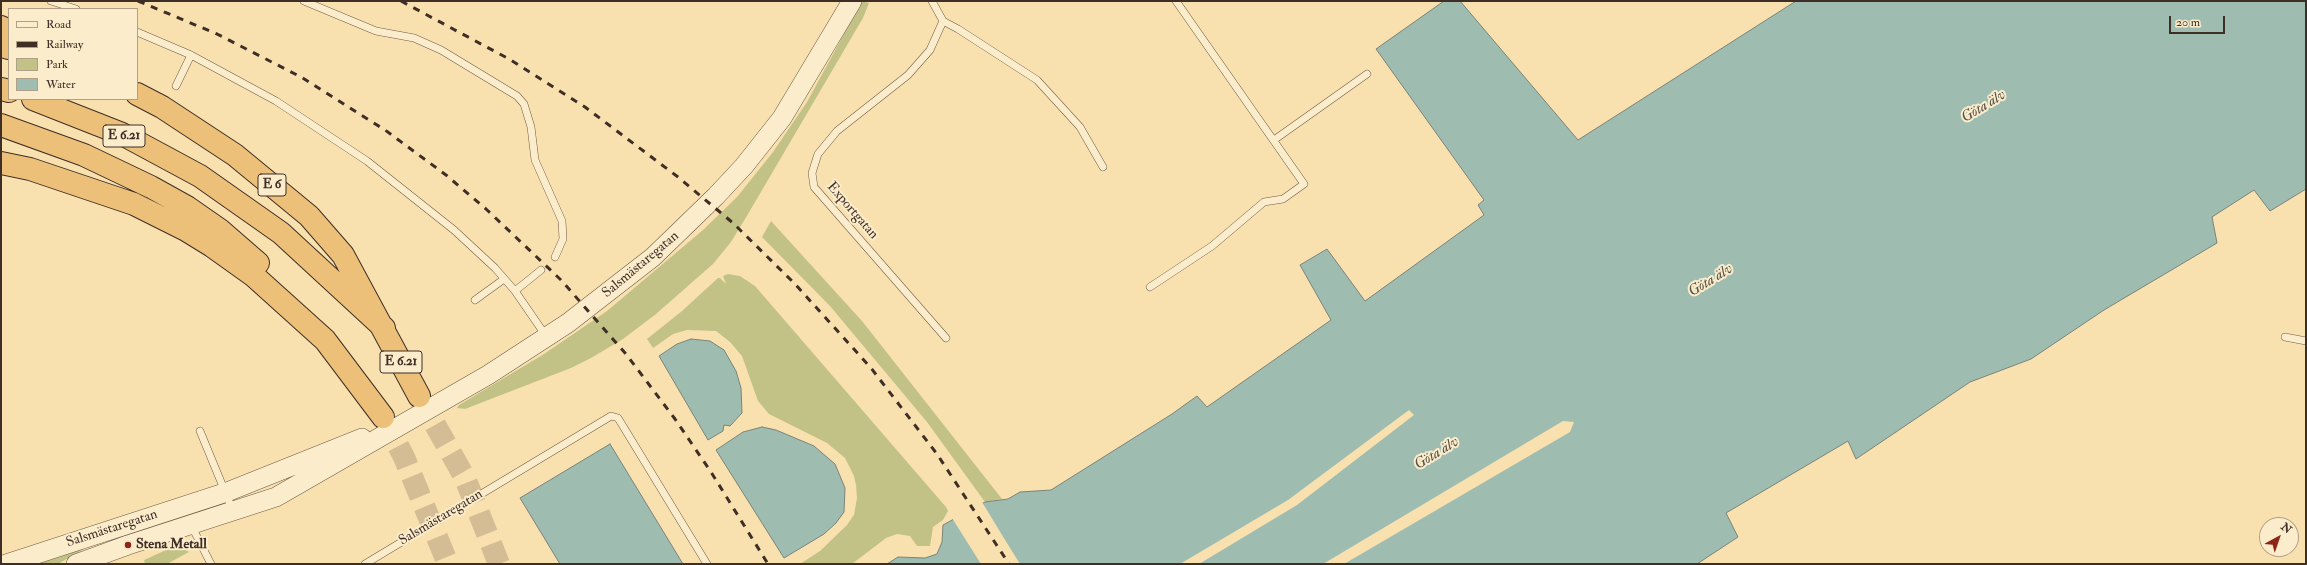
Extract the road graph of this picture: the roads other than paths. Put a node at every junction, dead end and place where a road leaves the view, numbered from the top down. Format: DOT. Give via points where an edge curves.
graph roads {
  1 [pos="51,1"];
  2 [pos="304,1"];
  3 [pos="838,1"];
  4 [pos="852,1"];
  5 [pos="932,1"];
  6 [pos="1176,1"];
  7 [pos="73,8"];
  8 [pos="942,21"];
  9 [pos="138,32"];
  10 [pos="827,42"];
  11 [pos="190,55"];
  12 [pos="1367,74"];
  13 [pos="176,86"];
  14 [pos="138,95"];
  15 [pos="36,100"];
  16 [pos="1,125"];
  17 [pos="1274,140"];
  18 [pos="1,164"];
  19 [pos="1103,167"];
  20 [pos="555,257"];
  21 [pos="541,270"];
  22 [pos="504,279"];
  23 [pos="1150,286"];
  24 [pos="515,291"];
  25 [pos="475,300"];
  26 [pos="384,328"];
  27 [pos="2285,337"];
  28 [pos="547,338"];
  29 [pos="946,338"];
  30 [pos="2306,341"];
  31 [pos="346,367"];
  32 [pos="419,396"];
  33 [pos="390,421"];
  34 [pos="200,430"];
  35 [pos="227,492"];
  36 [pos="233,511"];
  37 [pos="191,525"];
  38 [pos="6,564"];
  39 [pos="76,564"];
  40 [pos="211,564"];
  41 [pos="366,564"];
  42 [pos="707,564"];
  1 -- 7 [label="lane"];
  2 -- 20 [label="lane" via="376,31 414,38 441,50 517,96 524,104 531,127 535,160 562,221 563,239"];
  3 -- 10 [label="street, Salsmästaregatan"];
  4 -- 10 [label="street, Salsmästaregatan"];
  5 -- 8 [label="lane"];
  6 -- 17 [label="lane"];
  8 -- 19 [label="lane" via="1037,80 1080,127"];
  8 -- 29 [label="lane, Exportgatan" via="930,50 908,75 836,131 818,154 812,173 814,187"];
  9 -- 11 [label="lane"];
  10 -- 28 [label="street, Salsmästaregatan" via="800,90 763,144 716,196 653,257"];
  11 -- 13 [label="lane"];
  11 -- 22 [label="lane" via="276,101 367,161 454,230"];
  12 -- 17 [label="lane"];
  14 -- 26 [label="highway, E 6" via="162,107 235,155 309,216 343,254"];
  15 -- 26 [label="highway, E 6.21" via="122,134 200,176 281,234"];
  16 -- 31 [label="highway, E 6.21" via="84,155 187,207 220,230 298,299 329,337"];
  17 -- 23 [label="lane" via="1304,184 1283,199 1264,202 1212,246"];
  18 -- 31 [label="highway" via="30,169 134,204 186,230 254,276 325,340"];
  21 -- 24 [label="lane"];
  22 -- 24 [label="lane"];
  22 -- 25 [label="lane"];
  24 -- 28 [label="lane"];
  26 -- 32 [label="highway, E 6.21"];
  27 -- 30 [label="lane"];
  28 -- 33 [label="street, Salsmästaregatan" via="482,379"];
  31 -- 33 [label="highway, E 6.21"];
  33 -- 35 [label="street, Salsmästaregatan" via="342,446"];
  33 -- 36 [label="street, Salsmästaregatan" via="346,458 276,497"];
  34 -- 35 [label="lane"];
  35 -- 36 [label="lane"];
  35 -- 38 [label="street, Salsmästaregatan"];
  36 -- 37 [label="street, Salsmästaregatan"];
  37 -- 39 [label="street, Salsmästaregatan" via="128,544"];
  37 -- 40 [label="lane"];
  41 -- 42 [label="lane, Salsmästaregatan" via="610,416 618,418"];
}
